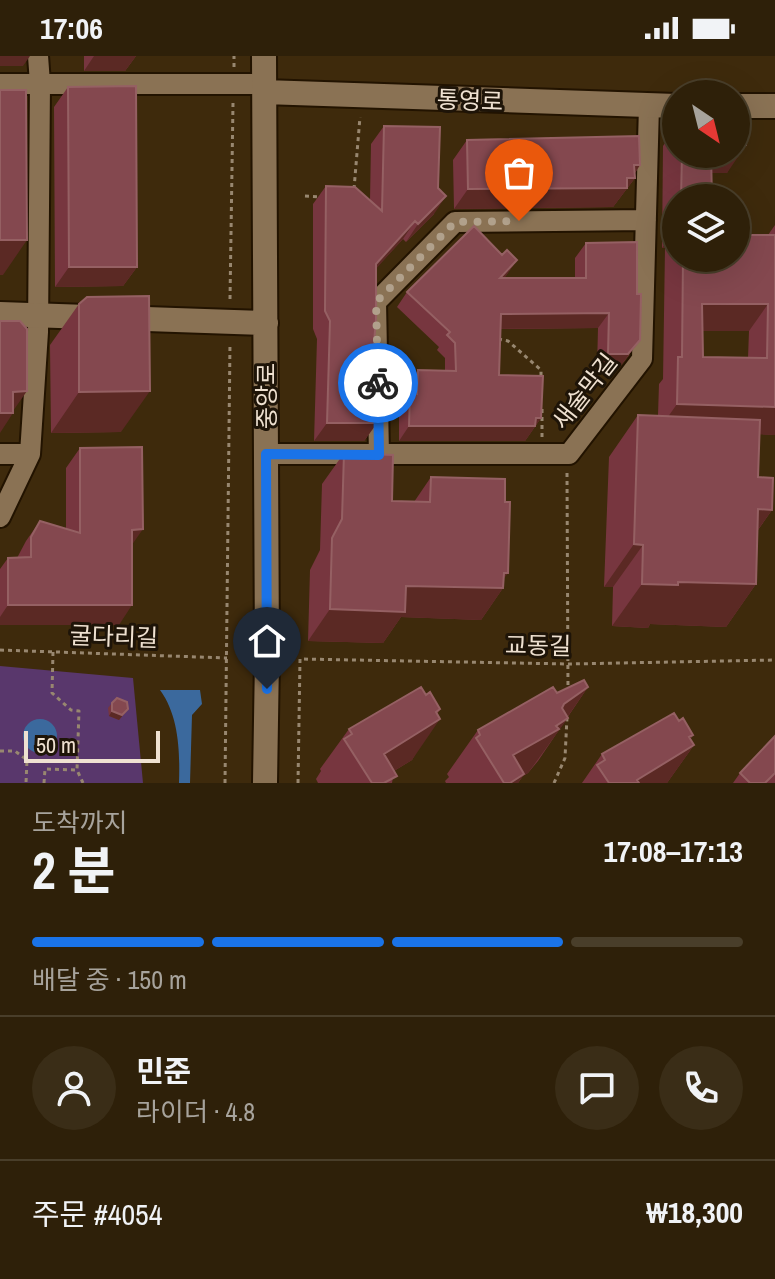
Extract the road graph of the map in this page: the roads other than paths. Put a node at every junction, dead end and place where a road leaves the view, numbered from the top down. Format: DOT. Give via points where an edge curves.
graph roads {
  1 [pos="38,56"];
  2 [pos="264,56"];
  3 [pos="40,83"];
  4 [pos="0,84"];
  5 [pos="264,88"];
  6 [pos="649,106"];
  7 [pos="662,106"];
  8 [pos="750,106"];
  9 [pos="775,106"];
  10 [pos="646,220"];
  11 [pos="0,314"];
  12 [pos="38,315"];
  13 [pos="266,323"];
  14 [pos="0,454"];
  15 [pos="30,454"];
  16 [pos="266,454"];
  17 [pos="379,455"];
  18 [pos="0,517"];
  19 [pos="265,783"];
  1 -- 3 [label="street"];
  2 -- 5 [label="street, 중앙로"];
  3 -- 4 [label="street"];
  3 -- 5 [label="street" via="233,83"];
  3 -- 12 [label="street"];
  5 -- 6 [label="street, 통영로"];
  5 -- 13 [label="street, 중앙로"];
  6 -- 7 [label="street, 통영로"];
  6 -- 10 [label="street, 새술막길"];
  8 -- 9 [label="street"];
  10 -- 17 [label="street, 새술막길" via="642,359 569,454"];
  10 -- 17 [label="street" via="455,222 376,302"];
  11 -- 12 [label="street"];
  12 -- 13 [label="street"];
  12 -- 15 [label="street"];
  13 -- 16 [label="street, 중앙로"];
  14 -- 15 [label="street"];
  15 -- 18 [label="street"];
  16 -- 17 [label="street, 새술막길"];
  16 -- 19 [label="street, 중앙로"];
}
